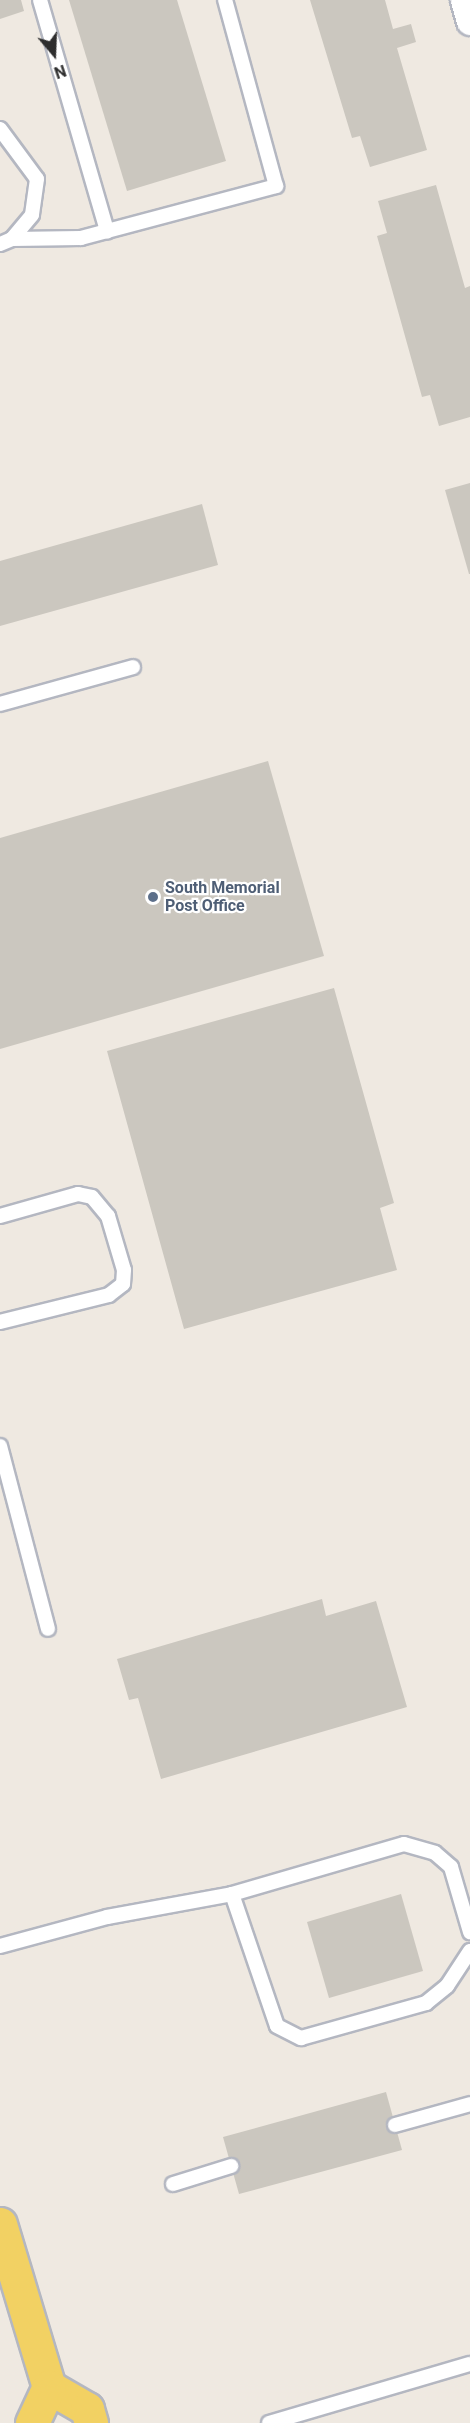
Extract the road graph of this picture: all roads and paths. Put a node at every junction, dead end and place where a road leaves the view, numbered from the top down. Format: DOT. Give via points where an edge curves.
graph roads {
  1 [pos="40,0"];
  2 [pos="225,0"];
  3 [pos="464,0"];
  4 [pos="470,21"];
  5 [pos="0,129"];
  6 [pos="106,231"];
  7 [pos="6,242"];
  8 [pos="133,667"];
  9 [pos="0,704"];
  10 [pos="0,1216"];
  11 [pos="0,1322"];
  12 [pos="0,1446"];
  13 [pos="48,1629"];
  14 [pos="232,1894"];
  15 [pos="470,1932"];
  16 [pos="0,1946"];
  17 [pos="470,1951"];
  18 [pos="470,2104"];
  19 [pos="395,2125"];
  20 [pos="231,2166"];
  21 [pos="173,2184"];
  22 [pos="0,2224"];
  23 [pos="470,2364"];
  24 [pos="50,2387"];
  25 [pos="95,2418"];
  26 [pos="32,2423"];
  27 [pos="269,2423"];
  1 -- 6 [label="lane"];
  2 -- 6 [label="lane" via="276,186"];
  3 -- 4 [label="street"];
  5 -- 7 [label="lane" via="37,179 32,214"];
  6 -- 7 [label="lane" via="57,241"];
  8 -- 9 [label="lane"];
  10 -- 11 [label="lane" via="78,1194 92,1197 108,1216 124,1270 123,1284 108,1295"];
  12 -- 13 [label="lane"];
  14 -- 15 [label="lane" via="404,1844 435,1853 451,1867"];
  14 -- 16 [label="lane" via="107,1917"];
  14 -- 17 [label="lane" via="277,2026 301,2038 426,2004 447,1986"];
  18 -- 19 [label="lane"];
  20 -- 21 [label="lane"];
  22 -- 24 [label="main road"];
  23 -- 27 [label="lane"];
  24 -- 25 [label="main road"];
  24 -- 26 [label="main road"];
}
